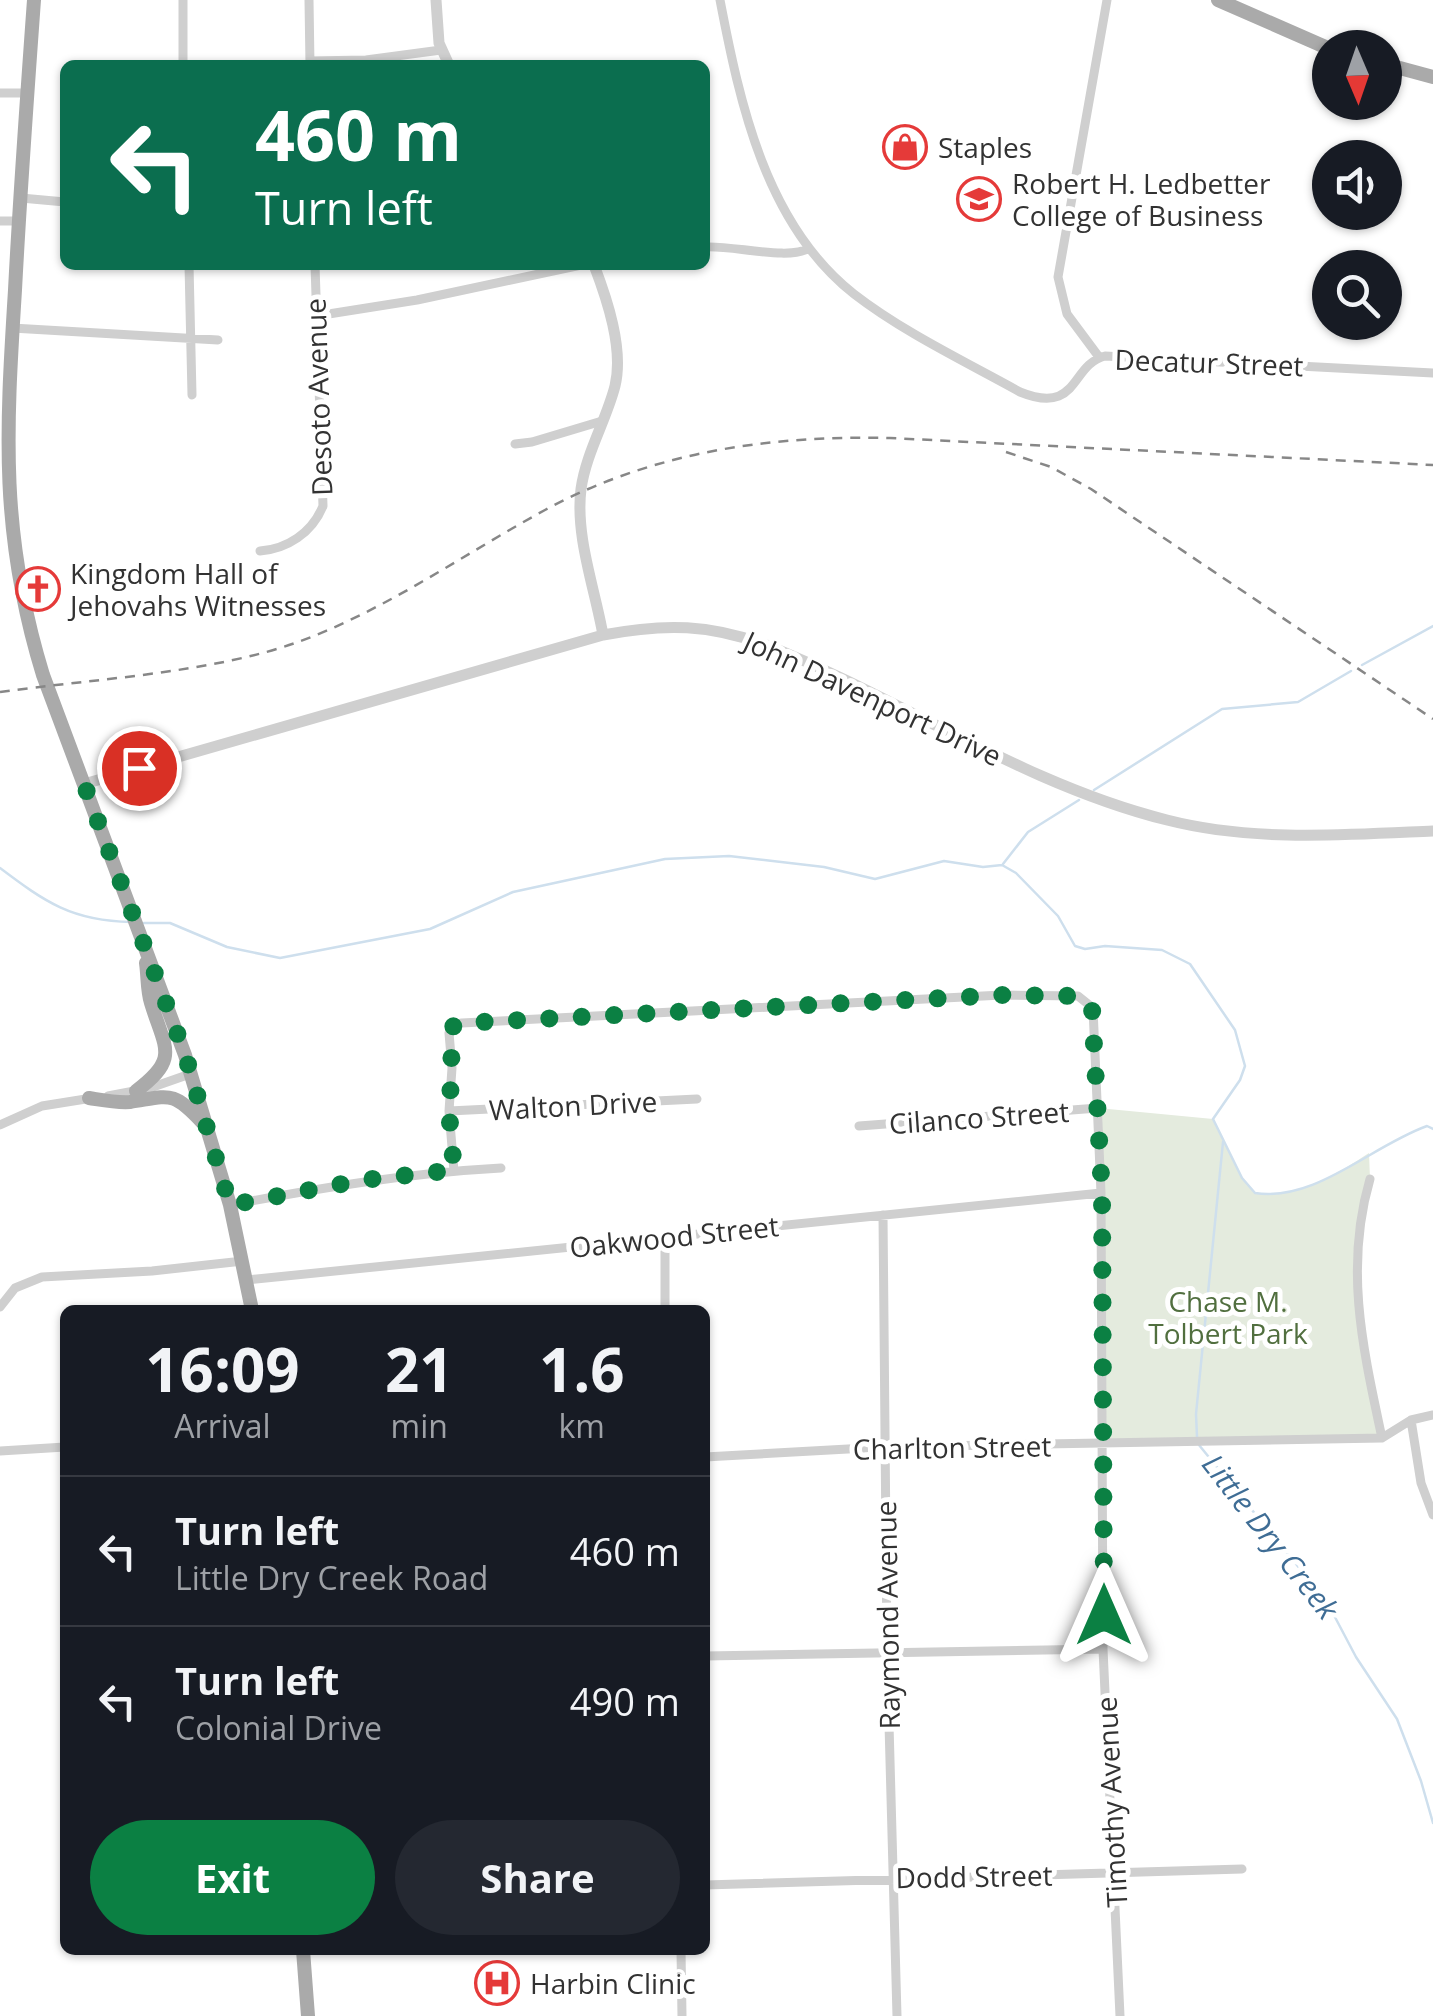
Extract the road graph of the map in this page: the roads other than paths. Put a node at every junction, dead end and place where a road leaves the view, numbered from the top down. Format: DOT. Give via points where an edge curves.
graph roads {
  1 [pos="34,0"];
  2 [pos="183,0"];
  3 [pos="309,0"];
  4 [pos="436,0"];
  5 [pos="720,0"];
  6 [pos="1106,0"];
  7 [pos="1218,0"];
  8 [pos="1312,41"];
  9 [pos="441,50"];
  10 [pos="184,60"];
  11 [pos="310,60"];
  12 [pos="366,60"];
  13 [pos="446,60"];
  14 [pos="1402,69"];
  15 [pos="1433,77"];
  16 [pos="0,92"];
  17 [pos="28,92"];
  18 [pos="22,198"];
  19 [pos="60,202"];
  20 [pos="0,221"];
  21 [pos="19,221"];
  22 [pos="710,247"];
  23 [pos="809,248"];
  24 [pos="188,270"];
  25 [pos="314,270"];
  26 [pos="557,270"];
  27 [pos="596,270"];
  28 [pos="316,316"];
  29 [pos="12,328"];
  30 [pos="190,339"];
  31 [pos="218,340"];
  32 [pos="1100,357"];
  33 [pos="1433,373"];
  34 [pos="192,396"];
  35 [pos="4,402"];
  36 [pos="602,420"];
  37 [pos="515,444"];
  38 [pos="3,471"];
  39 [pos="260,551"];
  40 [pos="603,635"];
  41 [pos="84,784"];
  42 [pos="1433,831"];
  43 [pos="151,974"];
  44 [pos="190,1074"];
  45 [pos="136,1091"];
  46 [pos="89,1098"];
  47 [pos="696,1099"];
  48 [pos="1098,1108"];
  49 [pos="449,1111"];
  50 [pos="0,1125"];
  51 [pos="859,1126"];
  52 [pos="208,1128"];
  53 [pos="501,1168"];
  54 [pos="454,1170"];
  55 [pos="1370,1179"];
  56 [pos="1102,1193"];
  57 [pos="230,1205"];
  58 [pos="883,1214"];
  59 [pos="665,1238"];
  60 [pos="243,1261"];
  61 [pos="247,1280"];
  62 [pos="251,1305"];
  63 [pos="664,1305"];
  64 [pos="0,1307"];
  65 [pos="1433,1415"];
  66 [pos="1411,1420"];
  67 [pos="1382,1438"];
  68 [pos="1105,1444"];
  69 [pos="60,1447"];
  70 [pos="884,1448"];
  71 [pos="0,1451"];
  72 [pos="710,1457"];
  73 [pos="1433,1515"];
  74 [pos="1103,1649"];
  75 [pos="887,1651"];
  76 [pos="710,1656"];
  77 [pos="1242,1869"];
  78 [pos="1116,1872"];
  79 [pos="895,1878"];
  80 [pos="710,1885"];
  81 [pos="303,1955"];
  82 [pos="681,1955"];
  83 [pos="308,2016"];
  84 [pos="682,2016"];
  85 [pos="897,2016"];
  86 [pos="1120,2016"];
  1 -- 17 [label="main road"];
  2 -- 10 [label="street"];
  3 -- 11 [label="street"];
  4 -- 9 [label="street"];
  5 -- 23 [label="street, Decatur Street" via="744,112 782,204"];
  6 -- 32 [label="street" via="1058,277 1067,314"];
  7 -- 8 [label="main road"];
  9 -- 12 [label="street"];
  9 -- 13 [label="street"];
  14 -- 15 [label="main road"];
  16 -- 17 [label="street"];
  17 -- 18 [label="main road"];
  18 -- 19 [label="street"];
  18 -- 21 [label="main road"];
  20 -- 21 [label="street"];
  21 -- 29 [label="main road"];
  22 -- 23 [label="street" via="794,254"];
  23 -- 32 [label="street, Decatur Street" via="856,296 1032,397 1066,392"];
  24 -- 30 [label="street"];
  25 -- 28 [label="street, Desoto Avenue"];
  26 -- 28 [label="street"];
  27 -- 36 [label="street" via="618,362"];
  28 -- 39 [label="street, Desoto Avenue" via="322,506 288,545"];
  29 -- 30 [label="street"];
  29 -- 35 [label="main road"];
  30 -- 31 [label="street"];
  30 -- 34 [label="street"];
  32 -- 33 [label="street, Decatur Street"];
  35 -- 38 [label="main road"];
  36 -- 37 [label="street"];
  36 -- 40 [label="street" via="580,503"];
  38 -- 41 [label="main road" via="28,631"];
  40 -- 41 [label="street, John Davenport Drive"];
  40 -- 42 [label="street, John Davenport Drive" via="670,625 752,639 1082,793 1170,821 1262,834"];
  41 -- 43 [label="main road"];
  43 -- 44 [label="main road"];
  43 -- 45 [label="main road" via="149,1000 167,1058"];
  44 -- 45 [label="street"];
  44 -- 52 [label="main road"];
  45 -- 46 [label="street"];
  46 -- 50 [label="street" via="42,1106"];
  46 -- 52 [label="main road" via="168,1096"];
  47 -- 49 [label="street, Walton Drive"];
  48 -- 49 [label="street, Timothy Avenue" via="1092,1008 1078,996 1002,995 454,1025"];
  48 -- 51 [label="street, Cilanco Street"];
  48 -- 56 [label="street, Timothy Avenue"];
  49 -- 54 [label="street"];
  52 -- 57 [label="main road"];
  53 -- 54 [label="street"];
  54 -- 57 [label="street"];
  55 -- 67 [label="street" via="1358,1232 1357,1316"];
  56 -- 58 [label="street, Oakwood Street"];
  56 -- 68 [label="street, Timothy Avenue"];
  57 -- 60 [label="main road"];
  58 -- 59 [label="street, Oakwood Street"];
  58 -- 70 [label="street, Raymond Avenue"];
  59 -- 61 [label="street, Oakwood Street"];
  59 -- 63 [label="street"];
  60 -- 61 [label="main road"];
  60 -- 64 [label="street" via="42,1277 15,1288"];
  61 -- 62 [label="main road"];
  65 -- 66 [label="street"];
  66 -- 67 [label="street"];
  66 -- 73 [label="street" via="1420,1483"];
  67 -- 68 [label="street, Charlton Street"];
  68 -- 70 [label="street, Charlton Street"];
  68 -- 74 [label="street, Timothy Avenue"];
  69 -- 71 [label="street"];
  70 -- 72 [label="street, Charlton Street"];
  70 -- 75 [label="street, Raymond Avenue"];
  74 -- 75 [label="street"];
  74 -- 78 [label="street, Timothy Avenue"];
  75 -- 76 [label="street"];
  75 -- 79 [label="street, Raymond Avenue"];
  77 -- 78 [label="street, Dodd Street"];
  78 -- 79 [label="street, Dodd Street"];
  78 -- 86 [label="street, Timothy Avenue"];
  79 -- 80 [label="street, Dodd Street"];
  79 -- 85 [label="street, Raymond Avenue"];
  81 -- 83 [label="main road"];
  82 -- 84 [label="street"];
}
